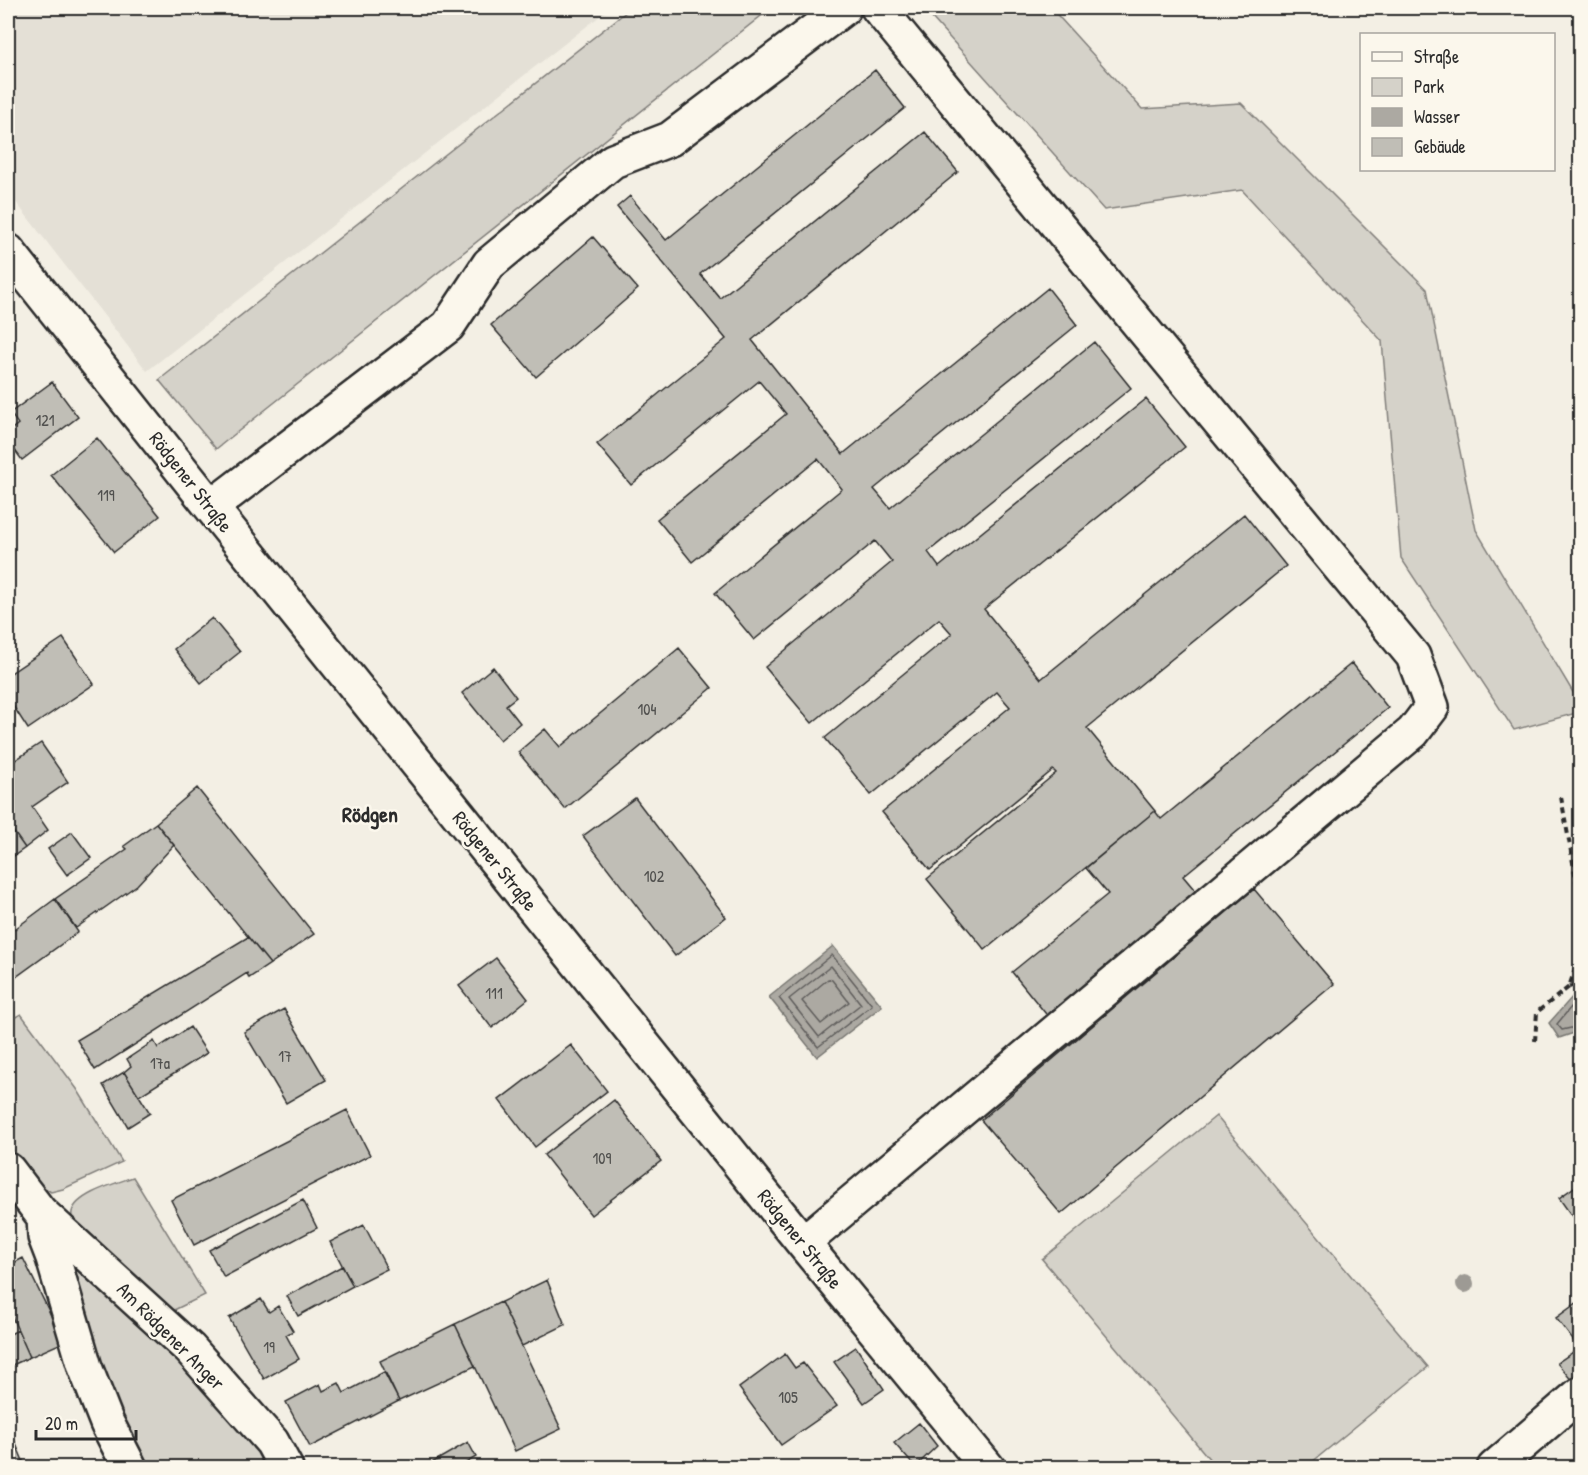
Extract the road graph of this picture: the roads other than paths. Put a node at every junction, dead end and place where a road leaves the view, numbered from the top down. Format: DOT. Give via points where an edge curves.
graph roads {
  1 [pos="844,8"];
  2 [pos="878,8"];
  3 [pos="8,251"];
  4 [pos="211,507"];
  5 [pos="8,1170"];
  6 [pos="44,1216"];
  7 [pos="803,1243"];
  8 [pos="1581,1394"];
  9 [pos="130,1467"];
  10 [pos="286,1467"];
  11 [pos="988,1467"];
  12 [pos="1494,1467"];
  1 -- 4 [label="street" via="670,139 614,161 489,264 448,326"];
  2 -- 7 [label="street" via="1413,656 1432,707 1413,732"];
  3 -- 4 [label="street, Rödgener Straße"];
  4 -- 7 [label="street, Rödgener Straße"];
  5 -- 6 [label="street, Am Rödgener Anger"];
  6 -- 9 [label="street, Am Rödgener Anger" via="45,1237 85,1367"];
  6 -- 10 [label="street, Am Rödgener Anger" via="190,1349 272,1442"];
  7 -- 11 [label="street, Rödgener Straße"];
  8 -- 12 [label="street"];
}
